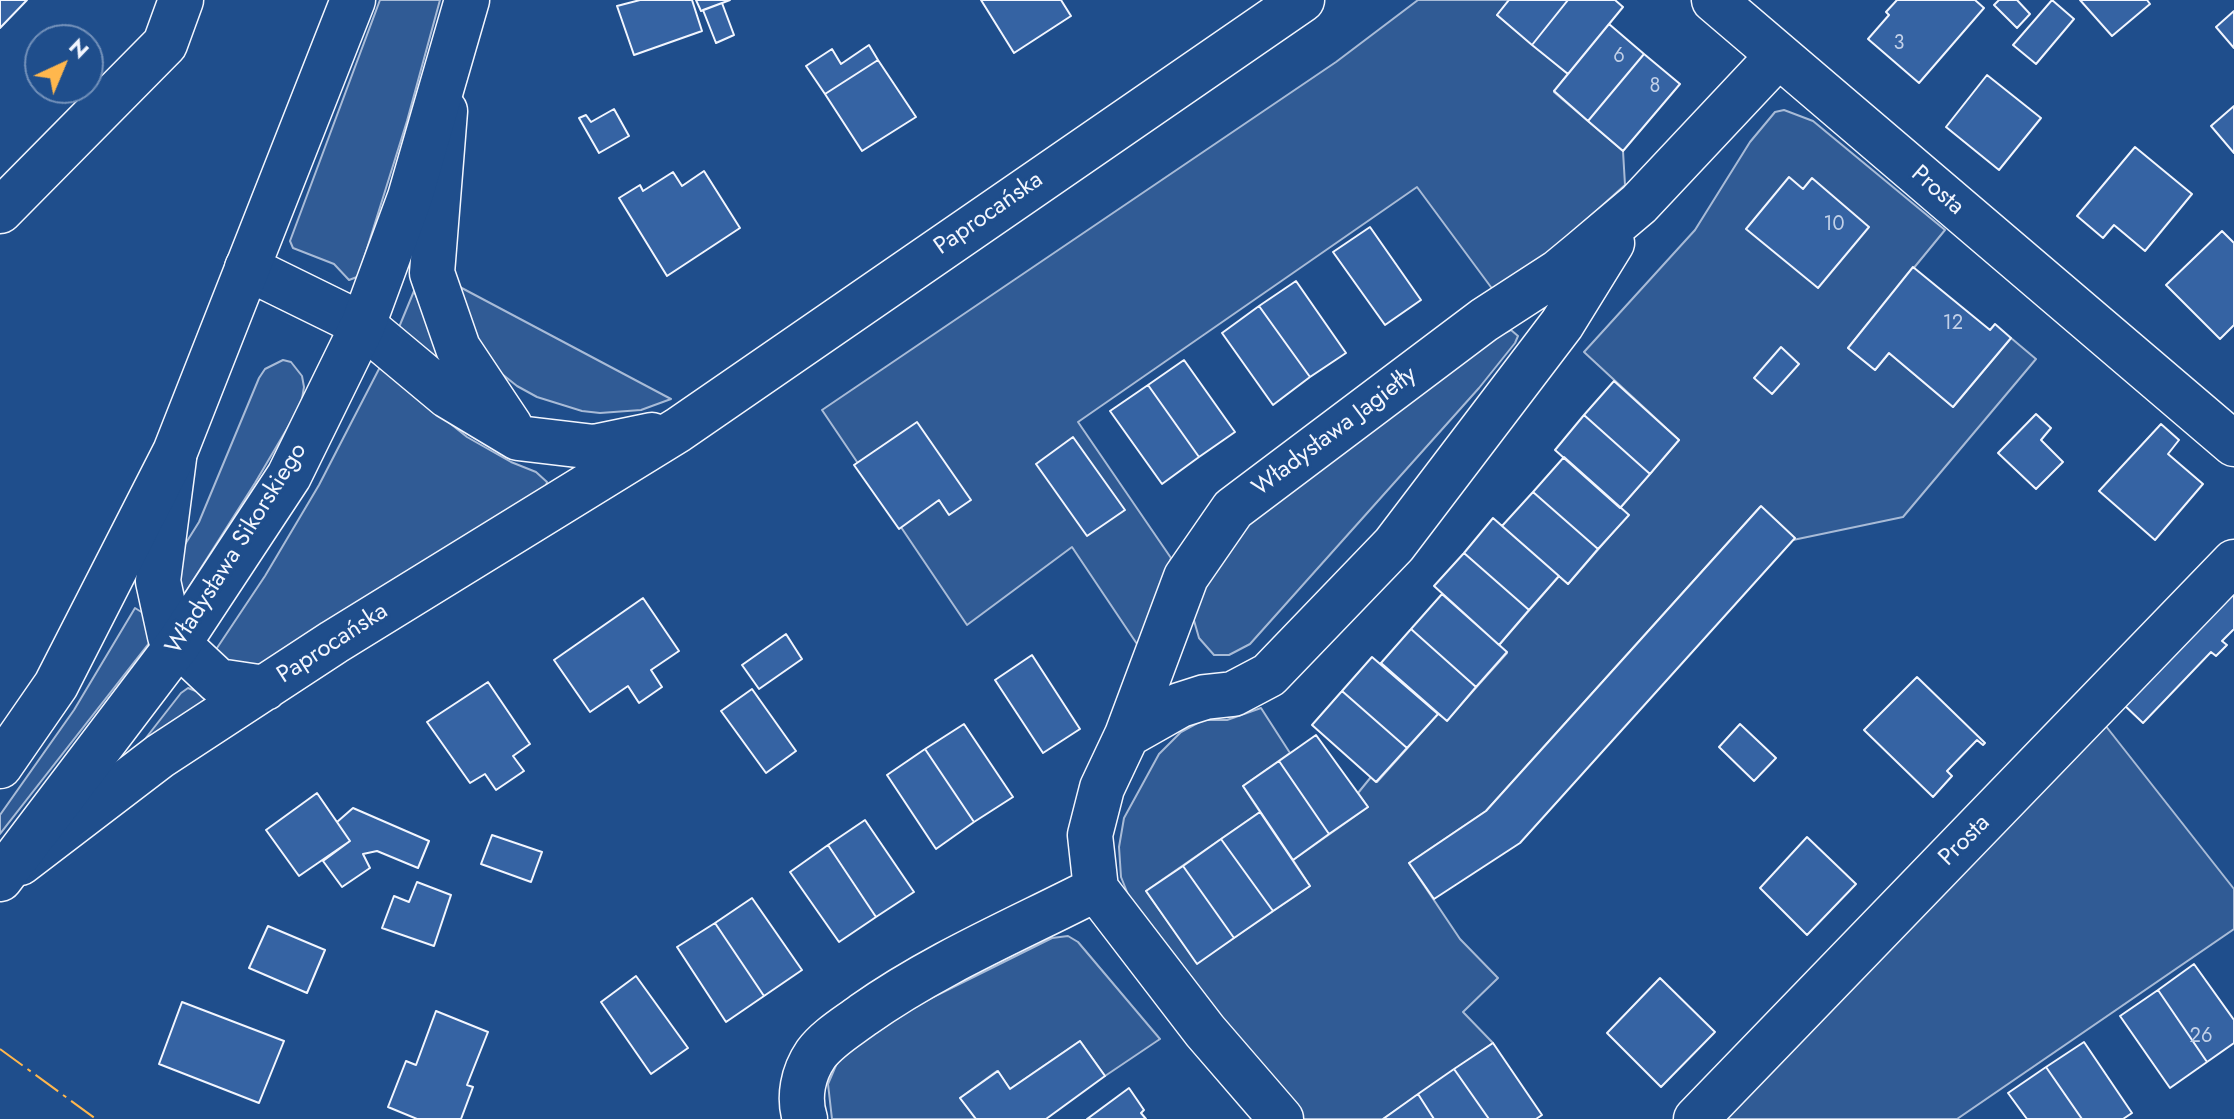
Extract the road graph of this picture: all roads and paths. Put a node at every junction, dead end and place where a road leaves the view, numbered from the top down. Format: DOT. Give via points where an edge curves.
graph roads {
  1 [pos="181,0"];
  2 [pos="353,0"];
  3 [pos="467,0"];
  4 [pos="1302,0"];
  5 [pos="1714,0"];
  6 [pos="1778,56"];
  7 [pos="449,64"];
  8 [pos="1639,204"];
  9 [pos="0,211"];
  10 [pos="247,268"];
  11 [pos="363,325"];
  12 [pos="678,430"];
  13 [pos="2230,435"];
  14 [pos="518,438"];
  15 [pos="175,452"];
  16 [pos="2234,562"];
  17 [pos="179,643"];
  18 [pos="265,688"];
  19 [pos="1127,735"];
  20 [pos="0,766"];
  21 [pos="0,878"];
  22 [pos="1096,889"];
  23 [pos="805,1119"];
  24 [pos="1281,1119"];
  25 [pos="1696,1119"];
  1 -- 9 [label="street" via="165,44"];
  2 -- 10 [label="street"];
  3 -- 7 [label="street, Władysława Sikorskiego"];
  4 -- 12 [label="street, Paprocańska"];
  5 -- 6 [label="street, Prosta"];
  6 -- 8 [label="street, Władysława Jagiełły"];
  6 -- 13 [label="street, Prosta"];
  7 -- 11 [label="street, Władysława Sikorskiego" via="410,197"];
  7 -- 14 [label="street" via="432,273 458,348"];
  8 -- 19 [label="street, Władysława Jagiełły" via="1562,324 1394,545 1269,675 1233,694 1180,705"];
  8 -- 19 [label="street, Władysława Jagiełły" via="1558,272 1484,320 1233,509 1186,577"];
  10 -- 11 [label="street, Paprocańska"];
  10 -- 15 [label="street"];
  11 -- 14 [label="street, Paprocańska" via="448,396"];
  11 -- 17 [label="street, Władysława Sikorskiego" via="289,476"];
  12 -- 14 [label="street, Paprocańska" via="594,447"];
  12 -- 18 [label="street, Paprocańska"];
  15 -- 17 [label="street" via="158,581 170,636"];
  15 -- 20 [label="street" via="56,685"];
  16 -- 25 [label="street, Prosta"];
  17 -- 18 [label="street" via="218,681"];
  17 -- 21 [label="street, Władysława Sikorskiego"];
  18 -- 21 [label="street, Paprocańska" via="160,756"];
  19 -- 22 [label="street, Władysława Jagiełły" via="1102,788 1090,835"];
  22 -- 23 [label="street" via="903,987 833,1037 807,1071 802,1092"];
  22 -- 24 [label="street" via="1205,1031"];
}
